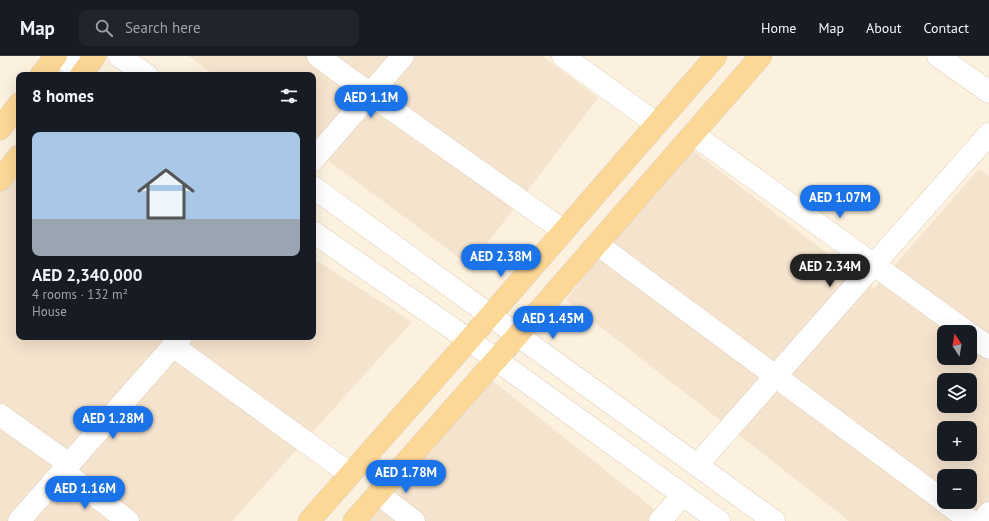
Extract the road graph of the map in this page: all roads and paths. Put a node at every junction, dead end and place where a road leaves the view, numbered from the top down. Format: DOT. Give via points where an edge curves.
graph roads {
  1 [pos="56,56"];
  2 [pos="60,56"];
  3 [pos="119,56"];
  4 [pos="318,56"];
  5 [pos="403,56"];
  6 [pos="563,56"];
  7 [pos="716,56"];
  8 [pos="762,56"];
  9 [pos="938,56"];
  10 [pos="86,70"];
  11 [pos="44,72"];
  12 [pos="143,72"];
  13 [pos="989,92"];
  14 [pos="370,94"];
  15 [pos="16,108"];
  16 [pos="657,124"];
  17 [pos="0,129"];
  18 [pos="693,134"];
  19 [pos="989,134"];
  20 [pos="316,157"];
  21 [pos="16,160"];
  22 [pos="0,180"];
  23 [pos="316,189"];
  24 [pos="564,231"];
  25 [pos="316,234"];
  26 [pos="597,244"];
  27 [pos="874,265"];
  28 [pos="490,316"];
  29 [pos="957,325"];
  30 [pos="518,336"];
  31 [pos="977,339"];
  32 [pos="469,340"];
  33 [pos="177,341"];
  34 [pos="989,348"];
  35 [pos="496,360"];
  36 [pos="776,377"];
  37 [pos="0,415"];
  38 [pos="697,465"];
  39 [pos="66,468"];
  40 [pos="350,474"];
  41 [pos="378,494"];
  42 [pos="683,495"];
  43 [pos="937,496"];
  44 [pos="955,509"];
  45 [pos="989,513"];
  46 [pos="19,521"];
  47 [pos="128,521"];
  48 [pos="309,521"];
  49 [pos="354,521"];
  50 [pos="414,521"];
  51 [pos="660,521"];
  52 [pos="719,521"];
  53 [pos="774,521"];
  54 [pos="971,521"];
  55 [pos="983,521"];
  1 -- 11 [label="main road"];
  2 -- 10 [label="street"];
  3 -- 12 [label="street"];
  4 -- 14 [label="street"];
  5 -- 14 [label="street"];
  6 -- 16 [label="street"];
  7 -- 16 [label="main road"];
  8 -- 18 [label="main road"];
  9 -- 13 [label="street"];
  14 -- 20 [label="street"];
  14 -- 24 [label="street"];
  15 -- 17 [label="main road"];
  16 -- 24 [label="main road"];
  18 -- 26 [label="main road"];
  18 -- 27 [label="street"];
  19 -- 27 [label="street"];
  21 -- 22 [label="main road"];
  23 -- 28 [label="street"];
  24 -- 28 [label="main road"];
  25 -- 32 [label="street"];
  26 -- 30 [label="main road"];
  26 -- 36 [label="street"];
  27 -- 29 [label="street"];
  27 -- 36 [label="street"];
  28 -- 30 [label="street"];
  28 -- 32 [label="main road"];
  30 -- 35 [label="main road"];
  30 -- 38 [label="street"];
  31 -- 34 [label="street"];
  32 -- 35 [label="street"];
  32 -- 40 [label="main road"];
  33 -- 39 [label="street"];
  33 -- 40 [label="street"];
  35 -- 41 [label="main road"];
  35 -- 42 [label="street"];
  36 -- 38 [label="street"];
  36 -- 43 [label="street"];
  37 -- 39 [label="street"];
  38 -- 53 [label="street"];
  39 -- 46 [label="street"];
  39 -- 47 [label="street"];
  40 -- 48 [label="main road"];
  41 -- 49 [label="main road"];
  41 -- 50 [label="street"];
  42 -- 51 [label="street"];
  42 -- 52 [label="street"];
  44 -- 54 [label="street"];
  45 -- 55 [label="street"];
}
